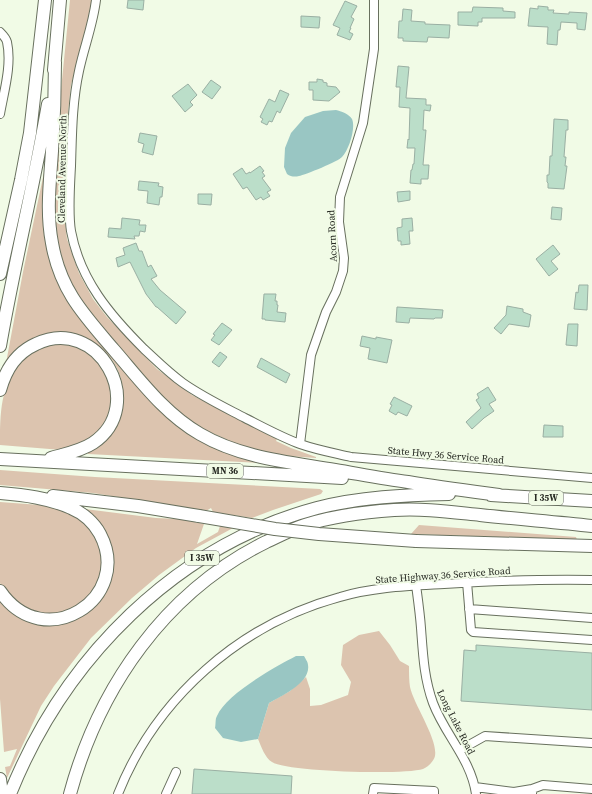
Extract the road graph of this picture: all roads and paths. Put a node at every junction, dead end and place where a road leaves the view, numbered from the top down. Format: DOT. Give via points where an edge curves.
graph roads {
  1 [pos="45,0"];
  2 [pos="60,0"];
  3 [pos="96,0"];
  4 [pos="374,0"];
  5 [pos="0,32"];
  6 [pos="55,62"];
  7 [pos="4,73"];
  8 [pos="2,94"];
  9 [pos="0,114"];
  10 [pos="0,271"];
  11 [pos="0,346"];
  12 [pos="0,390"];
  13 [pos="300,444"];
  14 [pos="4,459"];
  15 [pos="41,461"];
  16 [pos="592,478"];
  17 [pos="409,483"];
  18 [pos="3,494"];
  19 [pos="499,495"];
  20 [pos="592,501"];
  21 [pos="592,526"];
  22 [pos="592,546"];
  23 [pos="592,580"];
  24 [pos="467,582"];
  25 [pos="416,586"];
  26 [pos="0,591"];
  27 [pos="469,609"];
  28 [pos="592,618"];
  29 [pos="592,640"];
  30 [pos="592,743"];
  31 [pos="460,750"];
  32 [pos="176,772"];
  33 [pos="0,779"];
  34 [pos="592,789"];
  35 [pos="475,791"];
  36 [pos="532,791"];
  37 [pos="506,793"];
  38 [pos="2,794"];
  39 [pos="10,794"];
  40 [pos="70,794"];
  41 [pos="118,794"];
  42 [pos="166,794"];
  43 [pos="374,794"];
  44 [pos="434,794"];
  1 -- 10 [label="highway" via="30,132"];
  2 -- 6 [label="highway"];
  3 -- 13 [label="street, Cleveland Avenue North" via="74,101 70,177 71,230 83,268 102,303 113,316 177,378 210,400"];
  4 -- 13 [label="street, Acorn Road" via="374,49 363,123 340,196 339,222 344,258 343,271 311,355"];
  5 -- 7 [label="street" via="7,40 9,56"];
  6 -- 11 [label="highway"];
  6 -- 17 [label="highway" via="49,225 56,262 81,312 169,411 211,440 254,455"];
  7 -- 8 [label="street"];
  8 -- 9 [label="street"];
  12 -- 15 [label="highway" via="3,378 14,360 29,347 50,339 65,338 84,342 108,365 118,399 115,414 108,428 102,436 86,447"];
  13 -- 16 [label="street, State Hwy 36 Service Road" via="351,457"];
  14 -- 15 [label="highway, MN 36"];
  15 -- 17 [label="highway, MN 36"];
  17 -- 19 [label="highway, MN 36"];
  18 -- 22 [label="highway, bridge" via="83,499 290,530 416,541"];
  18 -- 26 [label="highway" via="31,496 72,508 98,530 103,540 107,562 106,576 96,597 82,610 64,618 53,620 32,617 13,607"];
  19 -- 20 [label="highway, I 35W"];
  19 -- 39 [label="highway, I 35W" via="404,496 346,502 290,516 211,552 170,580 144,602 88,660 42,727"];
  21 -- 40 [label="highway, I 35W" via="433,510 395,510 349,515 305,525 250,550 188,594 155,627 121,676 100,714"];
  23 -- 24 [label="street, State Highway 36 Service Road"];
  24 -- 25 [label="street, State Highway 36 Service Road"];
  24 -- 27 [label="street"];
  25 -- 31 [label="street, Long Lake Road" via="428,688 434,706"];
  25 -- 41 [label="street, State Highway 36 Service Road" via="368,590 312,605 268,626 227,652 190,684 158,721 132,762"];
  27 -- 28 [label="street"];
  27 -- 29 [label="street" via="473,632"];
  30 -- 31 [label="street" via="485,736"];
  31 -- 35 [label="street, Long Lake Road"];
  32 -- 42 [label="street"];
  33 -- 38 [label="highway"];
  34 -- 36 [label="street" via="543,785"];
  35 -- 37 [label="street"];
  36 -- 37 [label="street"];
  43 -- 44 [label="street" via="374,788"];
}
